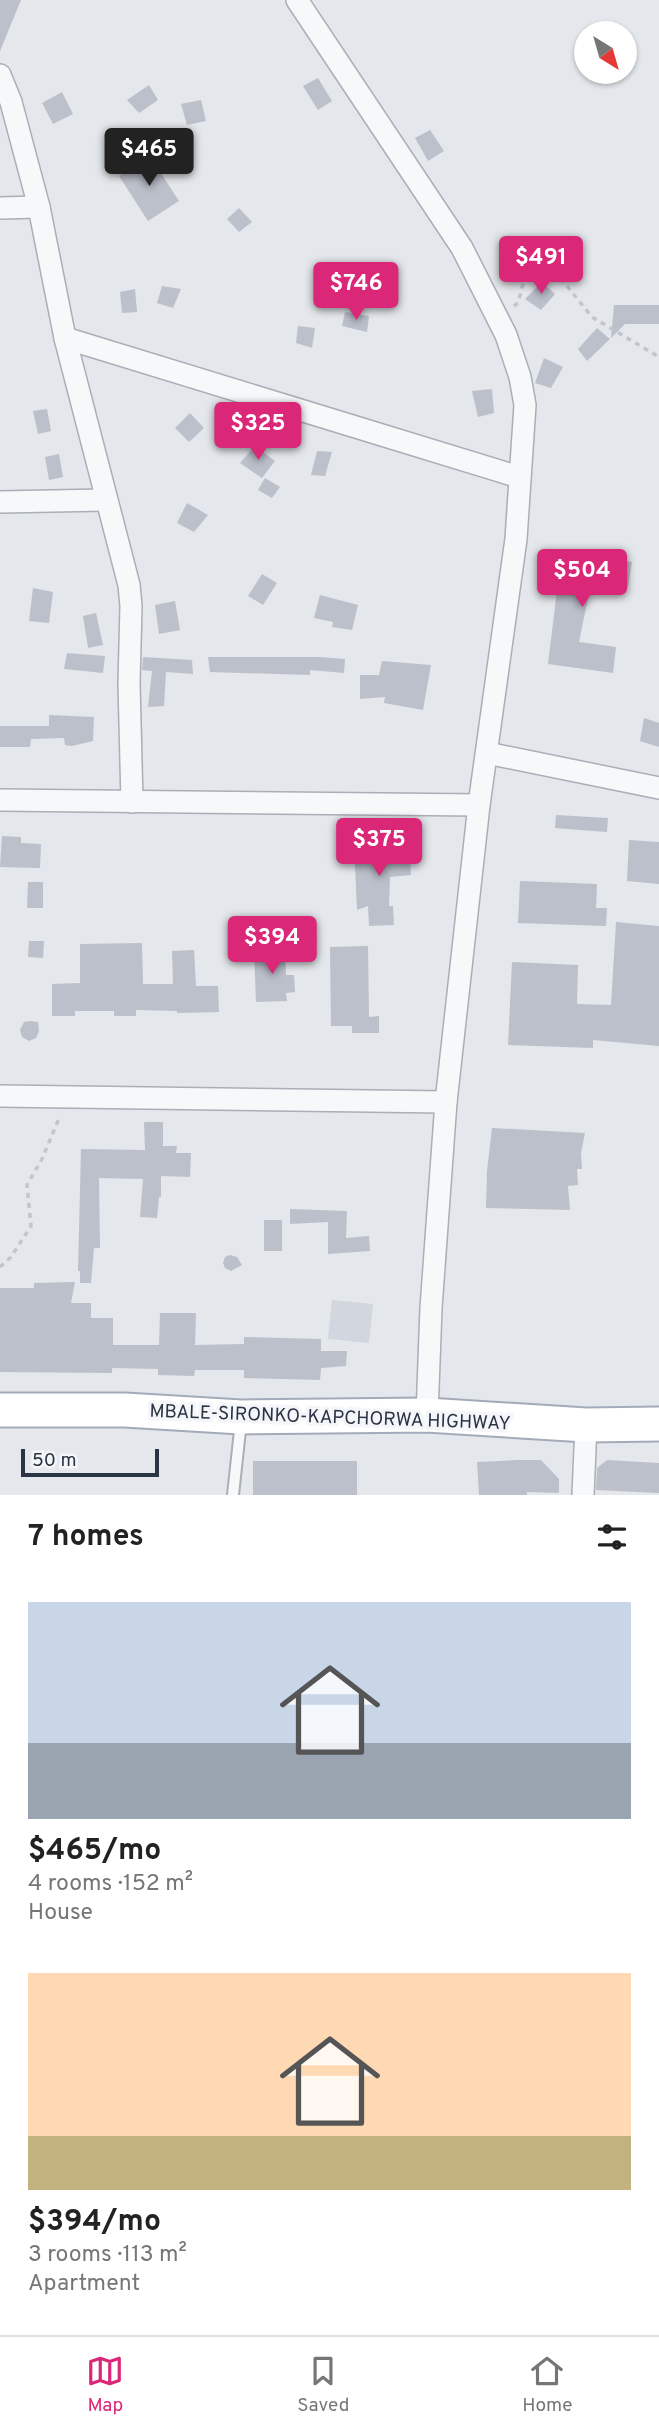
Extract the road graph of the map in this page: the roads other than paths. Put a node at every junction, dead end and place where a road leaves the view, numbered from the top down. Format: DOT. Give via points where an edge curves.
graph roads {
  1 [pos="298,0"];
  2 [pos="0,75"];
  3 [pos="39,206"];
  4 [pos="0,208"];
  5 [pos="65,338"];
  6 [pos="519,477"];
  7 [pos="105,500"];
  8 [pos="0,502"];
  9 [pos="487,753"];
  10 [pos="659,788"];
  11 [pos="0,800"];
  12 [pos="132,802"];
  13 [pos="479,805"];
  14 [pos="0,1096"];
  15 [pos="446,1102"];
  16 [pos="0,1409"];
  17 [pos="427,1415"];
  18 [pos="241,1417"];
  19 [pos="659,1424"];
  20 [pos="586,1425"];
  21 [pos="233,1495"];
  22 [pos="583,1495"];
  1 -- 6 [label="street" via="462,248 506,335 525,405"];
  2 -- 3 [label="street" via="12,102"];
  3 -- 4 [label="street"];
  3 -- 5 [label="street"];
  5 -- 6 [label="street"];
  5 -- 7 [label="street"];
  6 -- 9 [label="street" via="516,538"];
  7 -- 8 [label="street"];
  7 -- 12 [label="street" via="131,606"];
  9 -- 10 [label="street"];
  9 -- 13 [label="street"];
  11 -- 12 [label="street"];
  12 -- 13 [label="street"];
  13 -- 15 [label="street"];
  14 -- 15 [label="street"];
  15 -- 17 [label="street"];
  16 -- 18 [label="main road, MBALE-SIRONKO-KAPCHORWA HIGHWAY"];
  17 -- 18 [label="main road, MBALE-SIRONKO-KAPCHORWA HIGHWAY"];
  17 -- 20 [label="main road, MBALE-SIRONKO-KAPCHORWA HIGHWAY"];
  18 -- 21 [label="lane"];
  19 -- 20 [label="main road, MBALE-SIRONKO-KAPCHORWA HIGHWAY"];
  20 -- 22 [label="street"];
}
